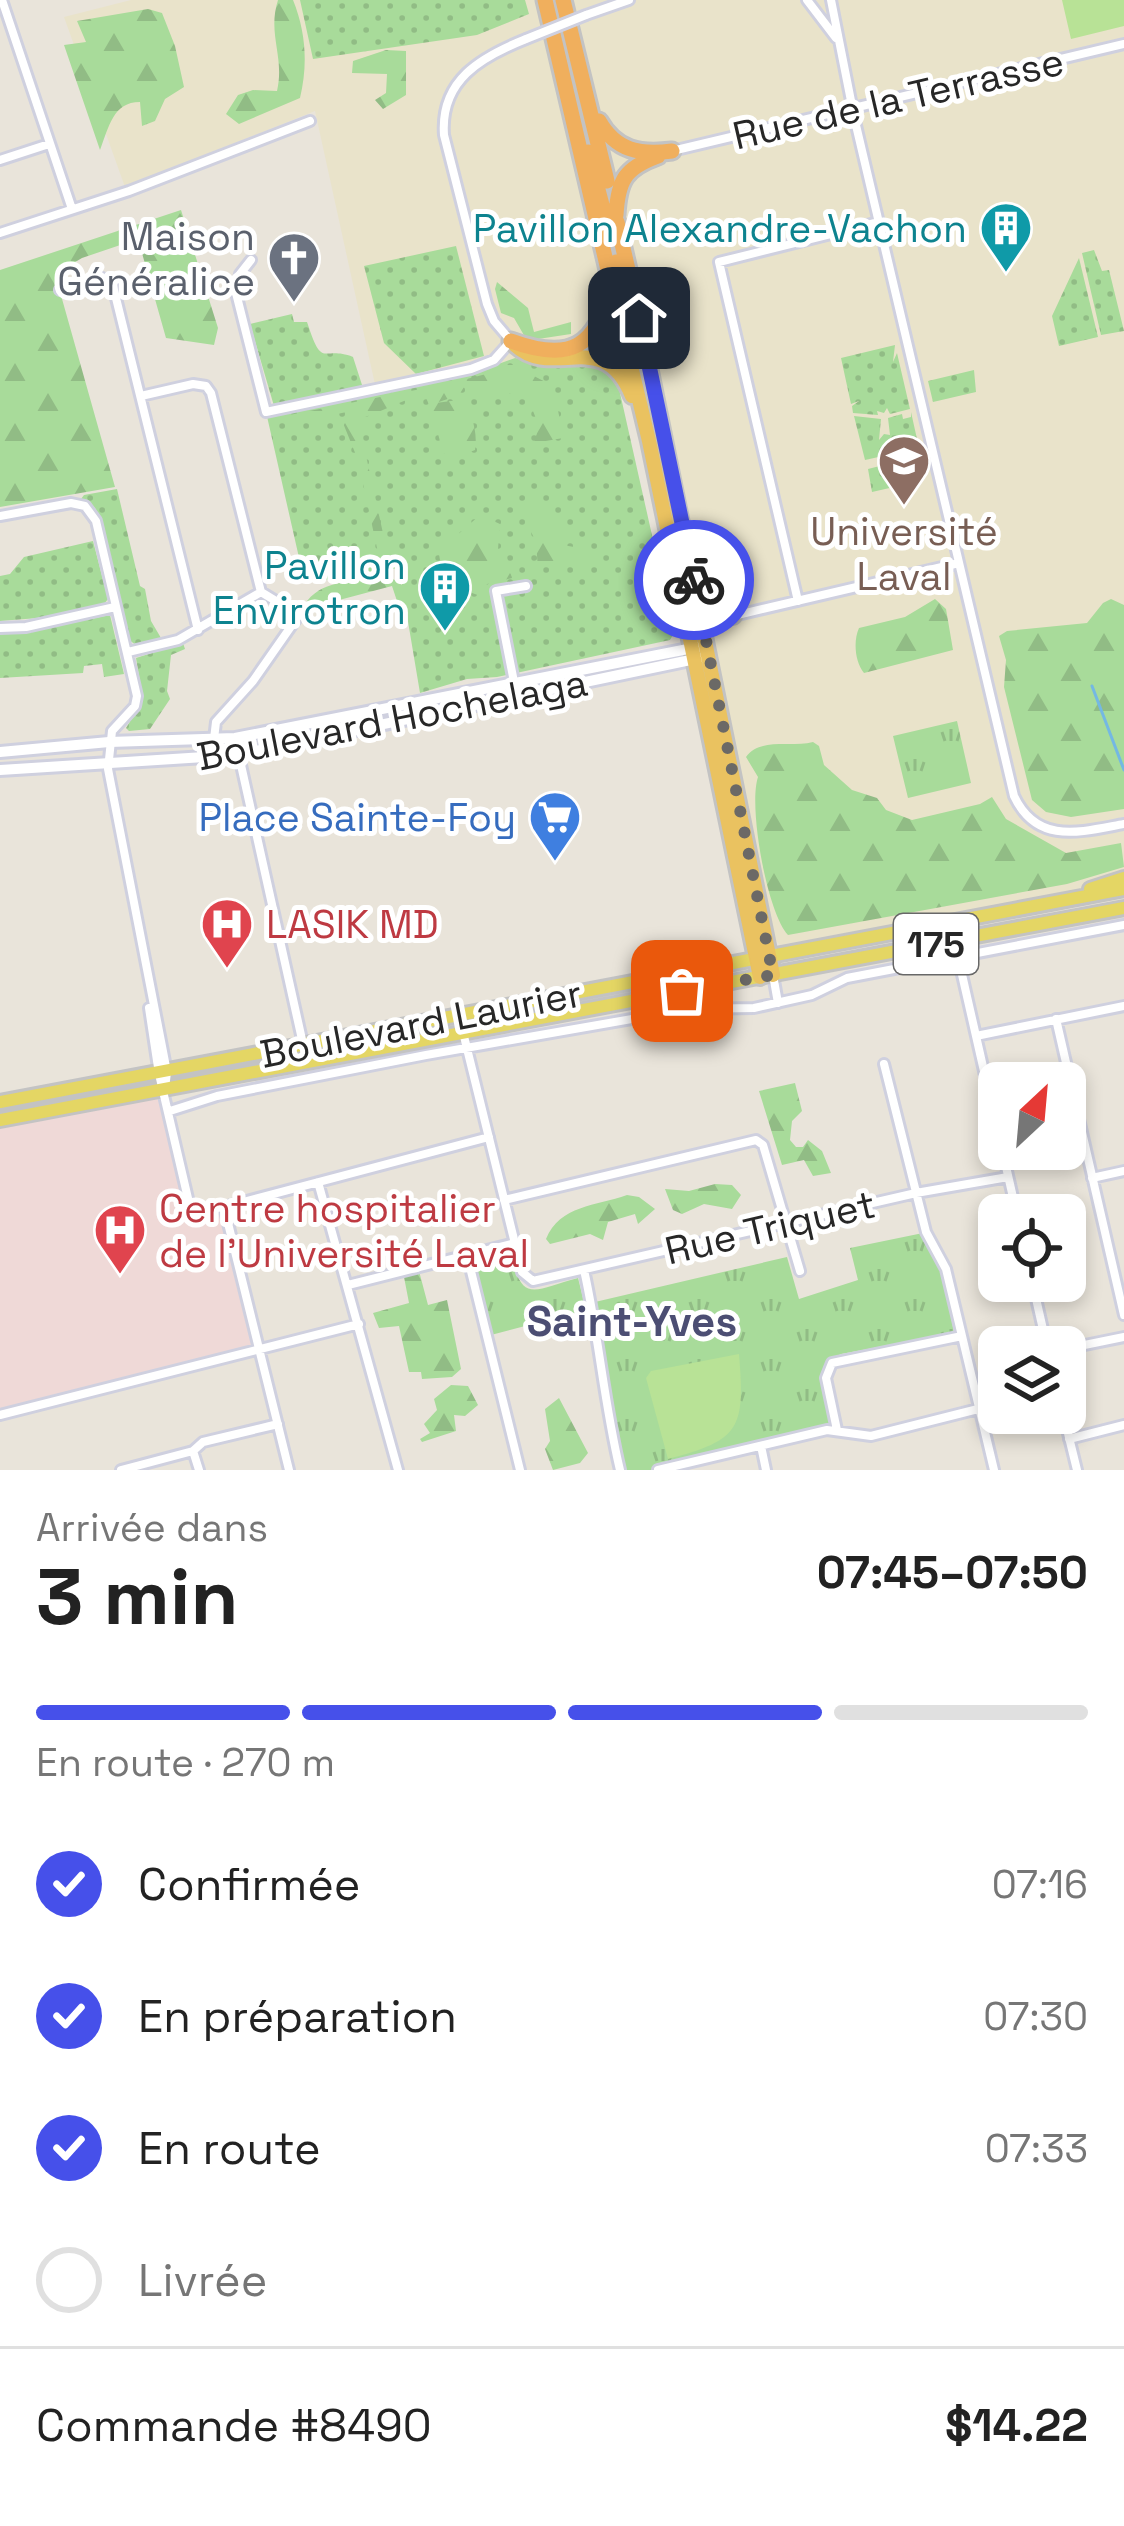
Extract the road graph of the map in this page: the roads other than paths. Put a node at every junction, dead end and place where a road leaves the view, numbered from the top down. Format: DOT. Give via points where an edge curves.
graph roads {
  1 [pos="2,0"];
  2 [pos="543,0"];
  3 [pos="562,0"];
  4 [pos="629,0"];
  5 [pos="808,0"];
  6 [pos="831,0"];
  7 [pos="1124,44"];
  8 [pos="840,45"];
  9 [pos="559,59"];
  10 [pos="584,83"];
  11 [pos="853,108"];
  12 [pos="310,121"];
  13 [pos="49,143"];
  14 [pos="672,151"];
  15 [pos="0,160"];
  16 [pos="72,208"];
  17 [pos="616,215"];
  18 [pos="879,222"];
  19 [pos="0,233"];
  20 [pos="251,260"];
  21 [pos="632,283"];
  22 [pos="612,286"];
  23 [pos="60,290"];
  24 [pos="512,341"];
  25 [pos="141,396"];
  26 [pos="664,430"];
  27 [pos="649,441"];
  28 [pos="0,516"];
  29 [pos="959,563"];
  30 [pos="526,586"];
  31 [pos="261,592"];
  32 [pos="798,601"];
  33 [pos="115,607"];
  34 [pos="733,616"];
  35 [pos="0,628"];
  36 [pos="198,630"];
  37 [pos="128,652"];
  38 [pos="700,653"];
  39 [pos="516,691"];
  40 [pos="236,738"];
  41 [pos="214,739"];
  42 [pos="109,742"];
  43 [pos="0,752"];
  44 [pos="236,755"];
  45 [pos="108,762"];
  46 [pos="0,770"];
  47 [pos="1124,824"];
  48 [pos="1124,878"];
  49 [pos="1124,889"];
  50 [pos="1049,903"];
  51 [pos="1124,908"];
  52 [pos="1124,925"];
  53 [pos="764,957"];
  54 [pos="958,957"];
  55 [pos="767,976"];
  56 [pos="778,1003"];
  57 [pos="766,1005"];
  58 [pos="1124,1006"];
  59 [pos="459,1016"];
  60 [pos="1057,1019"];
  61 [pos="462,1033"];
  62 [pos="976,1036"];
  63 [pos="302,1046"];
  64 [pos="467,1048"];
  65 [pos="307,1062"];
  66 [pos="982,1062"];
  67 [pos="884,1064"];
  68 [pos="163,1073"];
  69 [pos="165,1089"];
  70 [pos="0,1102"];
  71 [pos="170,1111"];
  72 [pos="0,1120"];
  73 [pos="489,1137"];
  74 [pos="1007,1170"];
  75 [pos="1124,1171"];
  76 [pos="1009,1177"];
  77 [pos="1092,1178"];
  78 [pos="318,1182"];
  79 [pos="916,1192"];
  80 [pos="1013,1194"];
  81 [pos="504,1200"];
  82 [pos="224,1207"];
  83 [pos="784,1222"];
  84 [pos="514,1243"];
  85 [pos="1124,1253"];
  86 [pos="467,1255"];
  87 [pos="1110,1256"];
  88 [pos="584,1270"];
  89 [pos="800,1271"];
  90 [pos="348,1285"];
  91 [pos="1124,1315"];
  92 [pos="359,1324"];
  93 [pos="962,1336"];
  94 [pos="1124,1337"];
  95 [pos="1086,1345"];
  96 [pos="259,1349"];
  97 [pos="978,1409"];
  98 [pos="0,1415"];
  99 [pos="278,1424"];
  100 [pos="1124,1425"];
  101 [pos="837,1430"];
  102 [pos="985,1434"];
  103 [pos="1069,1434"];
  104 [pos="1070,1439"];
  105 [pos="760,1446"];
  106 [pos="193,1451"];
  107 [pos="689,1466"];
  108 [pos="122,1470"];
  109 [pos="200,1470"];
  110 [pos="289,1470"];
  111 [pos="398,1470"];
  112 [pos="520,1470"];
  113 [pos="620,1470"];
  114 [pos="658,1470"];
  115 [pos="766,1470"];
  116 [pos="994,1470"];
  117 [pos="1077,1470"];
  1 -- 13 [label="street"];
  2 -- 9 [label="highway"];
  3 -- 10 [label="highway"];
  4 -- 24 [label="street, bridge" via="484,57 449,98 443,126 487,304"];
  5 -- 8 [label="street"];
  6 -- 8 [label="street"];
  7 -- 11 [label="street, Rue de la Terrasse"];
  8 -- 11 [label="street"];
  9 -- 21 [label="highway" via="620,278"];
  9 -- 22 [label="highway"];
  10 -- 14 [label="highway" via="614,141 637,152"];
  10 -- 17 [label="highway"];
  11 -- 14 [label="street, Rue de la Terrasse"];
  11 -- 18 [label="street"];
  12 -- 16 [label="street"];
  13 -- 15 [label="street"];
  13 -- 16 [label="street"];
  14 -- 17 [label="highway" via="627,171"];
  16 -- 19 [label="street"];
  17 -- 21 [label="highway"];
  18 -- 29 [label="street"];
  18 -- 32 [label="street" via="718,262"];
  20 -- 24 [label="street" via="236,293 266,412 472,369"];
  21 -- 26 [label="highway"];
  22 -- 24 [label="highway" via="602,322 584,342 554,351"];
  22 -- 27 [label="highway"];
  23 -- 25 [label="street" via="102,278 113,286"];
  24 -- 27 [label="highway" via="531,355 585,355 610,364 629,388"];
  25 -- 31 [label="street" via="194,384 211,394"];
  25 -- 36 [label="street"];
  26 -- 34 [label="highway" via="713,609"];
  26 -- 38 [label="highway"];
  27 -- 38 [label="highway"];
  28 -- 33 [label="street" via="85,506 96,521"];
  29 -- 32 [label="street"];
  29 -- 47 [label="street" via="1020,808 1053,833"];
  30 -- 39 [label="street" via="496,592"];
  31 -- 36 [label="street"];
  31 -- 41 [label="street" via="299,615 216,722"];
  32 -- 34 [label="street"];
  33 -- 35 [label="street"];
  33 -- 37 [label="street"];
  36 -- 37 [label="street"];
  37 -- 42 [label="street" via="137,697"];
  38 -- 39 [label="main road, Boulevard Hochelaga"];
  38 -- 53 [label="highway"];
  39 -- 40 [label="main road, Boulevard Hochelaga"];
  39 -- 44 [label="main road, Boulevard Hochelaga"];
  40 -- 41 [label="main road, Boulevard Hochelaga"];
  40 -- 44 [label="street"];
  41 -- 42 [label="main road, Boulevard Hochelaga"];
  42 -- 43 [label="main road, Boulevard Hochelaga"];
  42 -- 45 [label="street"];
  44 -- 45 [label="main road, Boulevard Hochelaga"];
  44 -- 63 [label="street"];
  45 -- 46 [label="main road, Boulevard Hochelaga"];
  45 -- 68 [label="street"];
  48 -- 50 [label="main road"];
  49 -- 50 [label="main road, Boulevard Laurier / 175"];
  50 -- 53 [label="main road, Boulevard Laurier / 175"];
  51 -- 55 [label="main road, Boulevard Laurier / 175"];
  52 -- 54 [label="street, Boulevard Laurier"];
  53 -- 55 [label="highway"];
  53 -- 59 [label="main road, Boulevard Laurier / 175"];
  54 -- 56 [label="street, Boulevard Laurier" via="847,978"];
  54 -- 62 [label="street"];
  55 -- 56 [label="street"];
  55 -- 57 [label="street"];
  55 -- 61 [label="main road, Boulevard Laurier / 175"];
  56 -- 57 [label="street, Boulevard Laurier"];
  57 -- 64 [label="street, Boulevard Laurier" via="688,1009"];
  58 -- 60 [label="street"];
  59 -- 61 [label="street"];
  59 -- 63 [label="main road, Boulevard Laurier / 175"];
  60 -- 62 [label="street"];
  60 -- 77 [label="street"];
  61 -- 64 [label="street"];
  61 -- 65 [label="main road, Boulevard Laurier / 175"];
  62 -- 66 [label="street"];
  63 -- 65 [label="street"];
  63 -- 68 [label="main road, Boulevard Laurier / 175"];
  64 -- 71 [label="street, Boulevard Laurier"];
  64 -- 73 [label="street"];
  65 -- 69 [label="main road, Boulevard Laurier / 175"];
  67 -- 79 [label="street"];
  68 -- 69 [label="street"];
  68 -- 70 [label="main road, Boulevard Laurier / 175"];
  69 -- 71 [label="street"];
  69 -- 72 [label="main road, Boulevard Laurier / 175"];
  71 -- 82 [label="street" via="190,1207"];
  73 -- 78 [label="street"];
  73 -- 81 [label="street"];
  74 -- 76 [label="street"];
  75 -- 77 [label="street"];
  76 -- 79 [label="street, Rue Triquet"];
  76 -- 80 [label="street"];
  77 -- 87 [label="street"];
  78 -- 82 [label="street"];
  78 -- 90 [label="street"];
  79 -- 83 [label="street, Rue Triquet"];
  79 -- 93 [label="street"];
  81 -- 83 [label="street" via="760,1142"];
  81 -- 84 [label="street"];
  82 -- 96 [label="street"];
  83 -- 88 [label="street, Rue Triquet"];
  83 -- 89 [label="street"];
  84 -- 86 [label="street"];
  84 -- 88 [label="street, Rue Triquet" via="532,1281"];
  85 -- 87 [label="street"];
  86 -- 90 [label="street"];
  86 -- 112 [label="street"];
  87 -- 91 [label="street"];
  88 -- 113 [label="street"];
  90 -- 92 [label="street"];
  92 -- 96 [label="street"];
  92 -- 111 [label="street"];
  93 -- 97 [label="street"];
  93 -- 101 [label="street" via="832,1363 826,1378"];
  94 -- 95 [label="street"];
  96 -- 98 [label="street"];
  96 -- 99 [label="street"];
  97 -- 101 [label="street" via="871,1436"];
  99 -- 106 [label="street"];
  99 -- 110 [label="street"];
  100 -- 104 [label="street"];
  101 -- 105 [label="street"];
  102 -- 116 [label="street"];
  103 -- 104 [label="street"];
  104 -- 117 [label="street"];
  105 -- 107 [label="street"];
  105 -- 115 [label="street"];
  106 -- 108 [label="street"];
  106 -- 109 [label="street"];
  107 -- 114 [label="street"];
}
